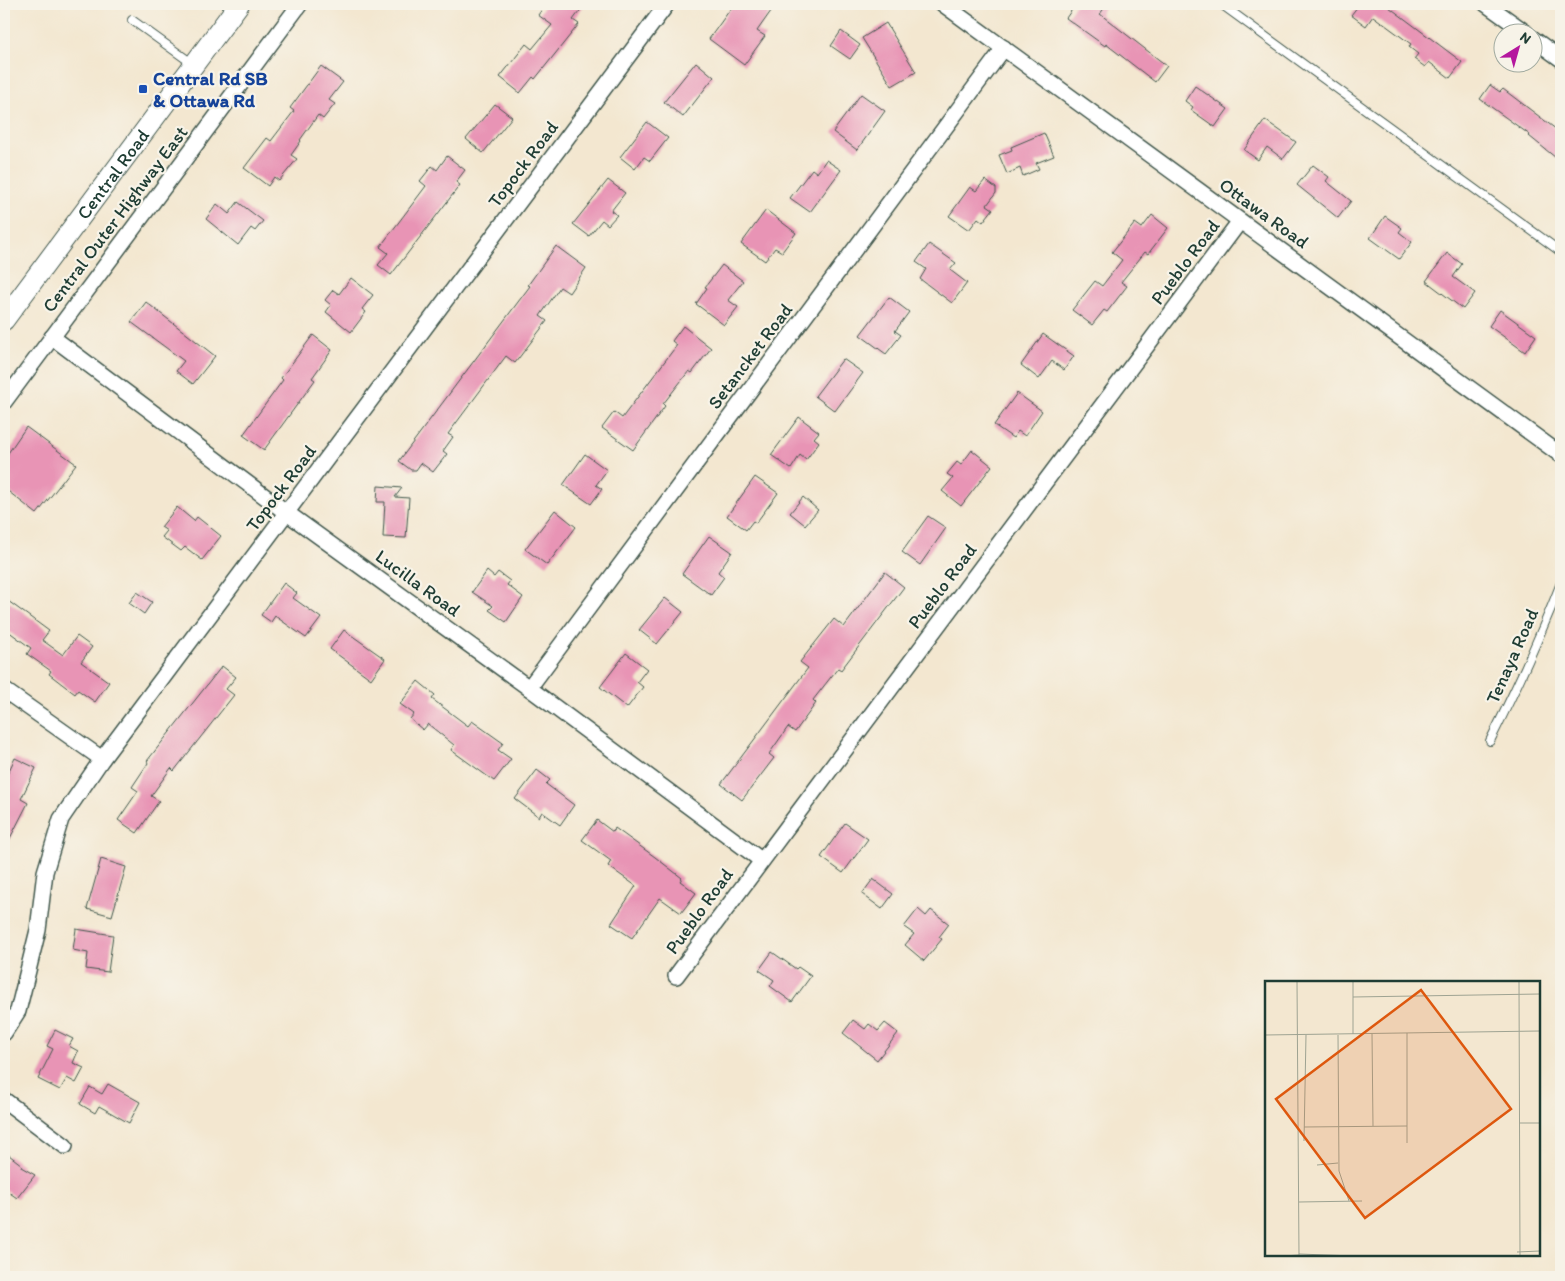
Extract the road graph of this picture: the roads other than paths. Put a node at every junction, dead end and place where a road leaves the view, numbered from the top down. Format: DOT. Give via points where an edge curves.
graph roads {
  1 [pos="239,4"];
  2 [pos="300,4"];
  3 [pos="667,4"];
  4 [pos="943,4"];
  5 [pos="1221,4"];
  6 [pos="1486,4"];
  7 [pos="132,20"];
  8 [pos="1511,22"];
  9 [pos="1542,45"];
  10 [pos="1004,48"];
  11 [pos="1561,59"];
  12 [pos="193,64"];
  13 [pos="1240,221"];
  14 [pos="1561,252"];
  15 [pos="4,320"];
  16 [pos="52,337"];
  17 [pos="4,402"];
  18 [pos="1561,455"];
  19 [pos="287,513"];
  20 [pos="1561,583"];
  21 [pos="529,688"];
  22 [pos="4,690"];
  23 [pos="1490,741"];
  24 [pos="102,759"];
  25 [pos="761,860"];
  26 [pos="676,976"];
  27 [pos="4,1033"];
  28 [pos="4,1100"];
  29 [pos="65,1146"];
  1 -- 12 [label="main road, Central Road"];
  2 -- 16 [label="street, Central Outer Highway East"];
  3 -- 19 [label="street, Topock Road"];
  4 -- 10 [label="street, Ottawa Road"];
  5 -- 14 [label="lane"];
  6 -- 8 [label="street"];
  7 -- 12 [label="lane"];
  9 -- 11 [label="street"];
  10 -- 13 [label="street, Ottawa Road"];
  10 -- 21 [label="street, Setancket Road"];
  12 -- 15 [label="main road, Central Road"];
  13 -- 18 [label="street, Ottawa Road"];
  13 -- 25 [label="street, Pueblo Road"];
  16 -- 17 [label="street, Central Outer Highway East"];
  16 -- 19 [label="street, Lucilla Road"];
  19 -- 21 [label="street, Lucilla Road"];
  19 -- 24 [label="street, Topock Road"];
  20 -- 23 [label="lane, Tenaya Road" via="1524,672"];
  21 -- 25 [label="street, Lucilla Road"];
  22 -- 24 [label="street"];
  24 -- 27 [label="street, Topock Road" via="61,820 45,872 38,930 18,1011"];
  25 -- 26 [label="street, Pueblo Road"];
  28 -- 29 [label="street"];
}
